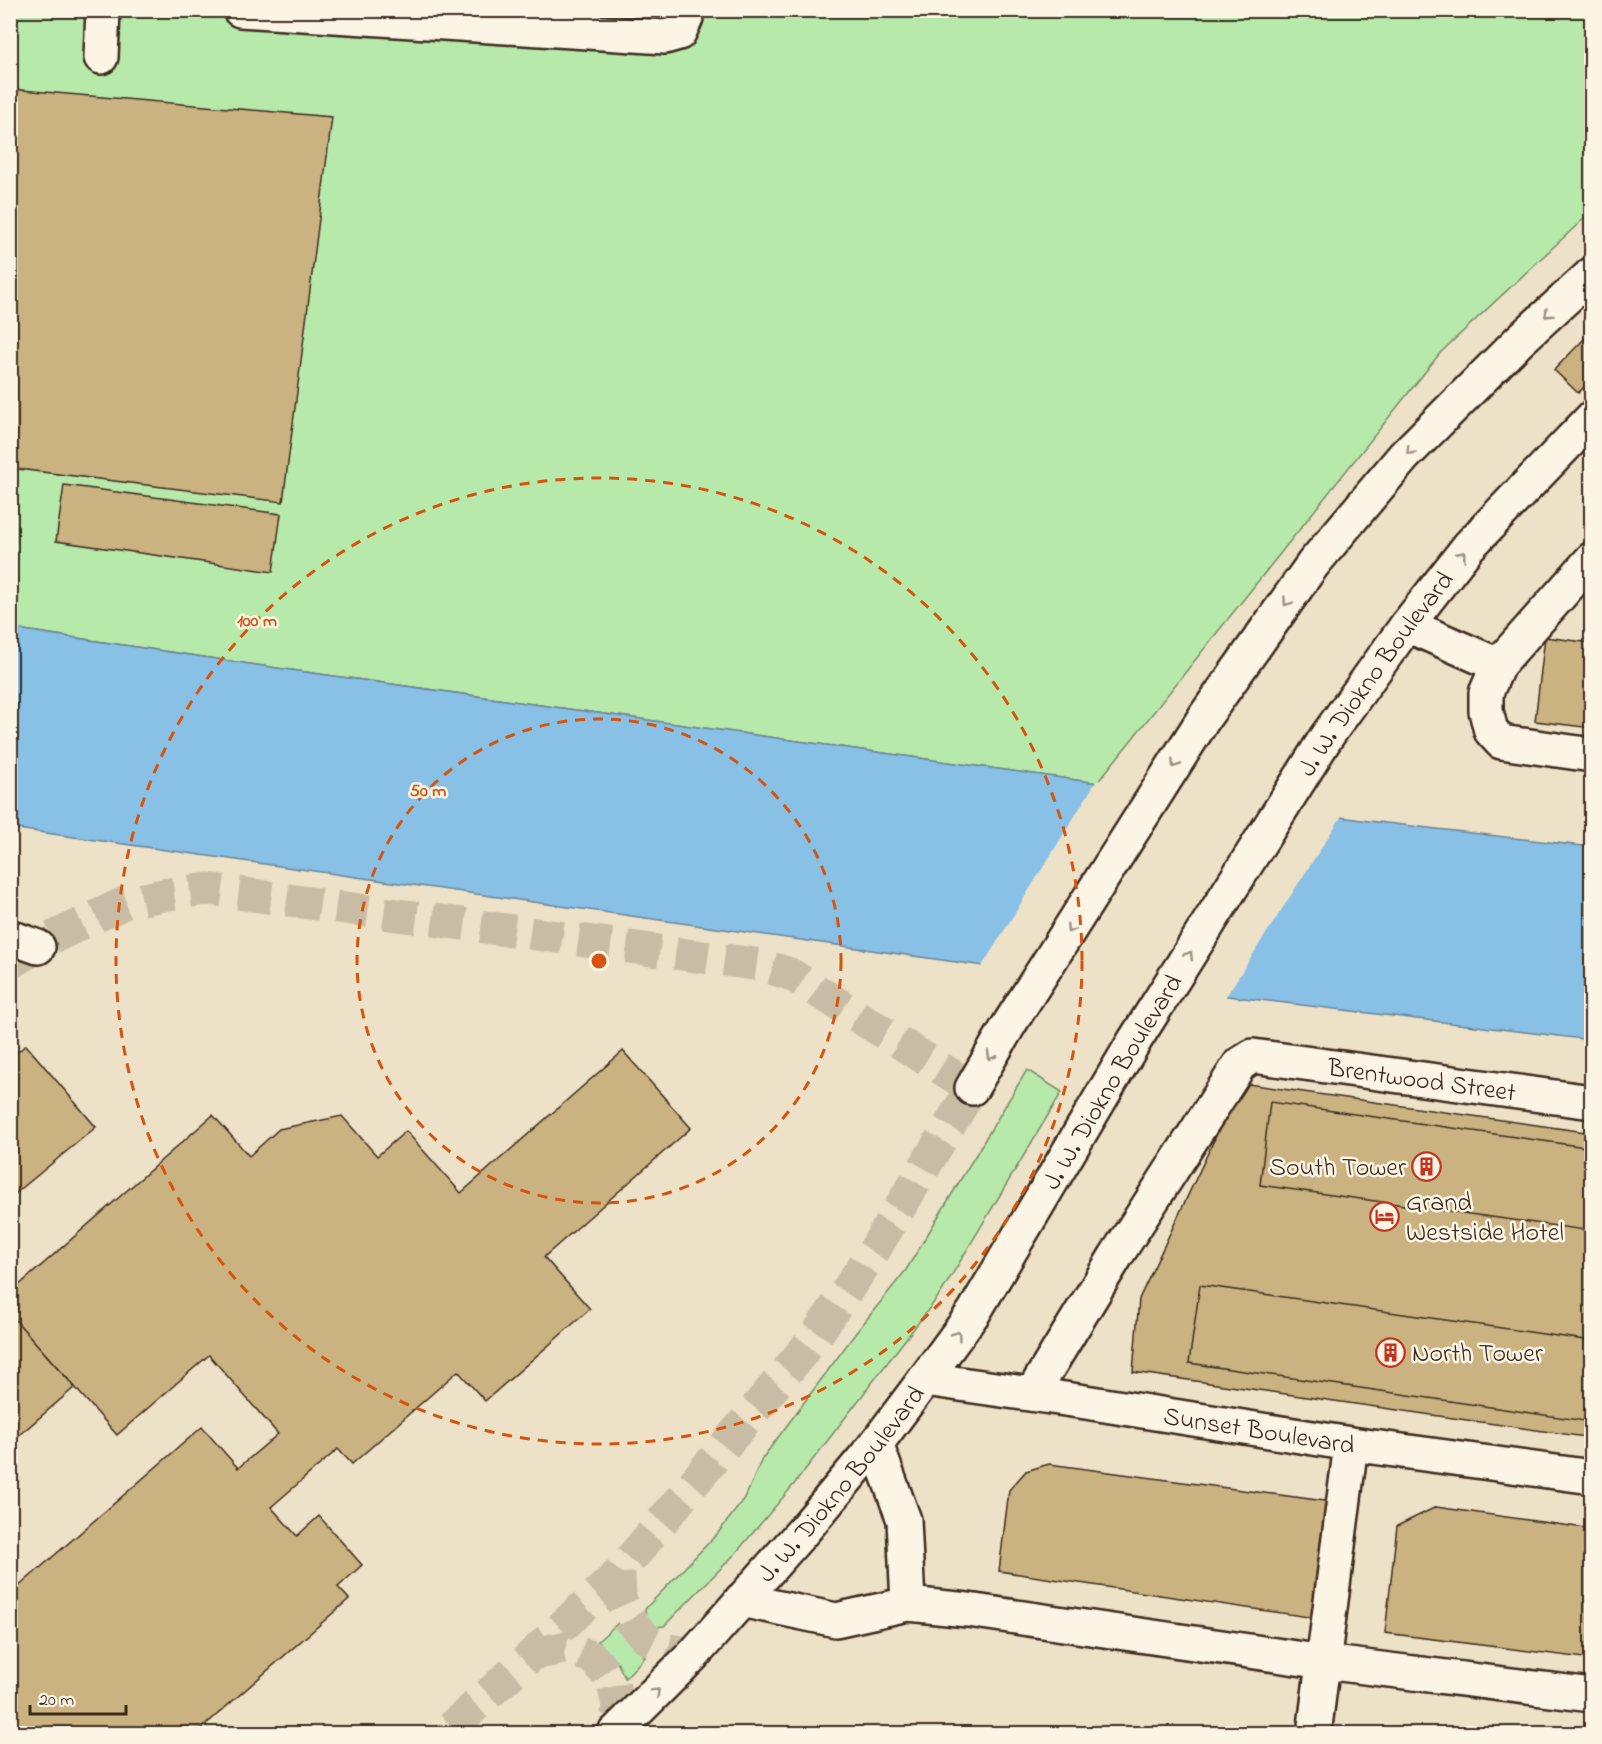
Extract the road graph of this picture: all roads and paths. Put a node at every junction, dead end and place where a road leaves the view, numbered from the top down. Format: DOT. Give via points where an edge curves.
graph roads {
  1 [pos="104,10"];
  2 [pos="240,10"];
  3 [pos="686,10"];
  4 [pos="101,57"];
  5 [pos="1592,274"];
  6 [pos="1592,418"];
  7 [pos="1592,559"];
  8 [pos="1407,625"];
  9 [pos="1498,666"];
  10 [pos="1592,754"];
  11 [pos="972,1088"];
  12 [pos="1592,1102"];
  13 [pos="925,1379"];
  14 [pos="1032,1394"];
  15 [pos="876,1444"];
  16 [pos="1351,1444"];
  17 [pos="1592,1477"];
  18 [pos="741,1600"];
  19 [pos="908,1604"];
  20 [pos="1324,1662"];
  21 [pos="1592,1695"];
  22 [pos="614,1734"];
  23 [pos="1314,1734"];
  1 -- 4 [label="street"];
  2 -- 3 [label="street" via="665,37 679,33"];
  5 -- 11 [label="street, one-way" via="1404,456 1313,564 1206,715"];
  8 -- 6 [label="street, J. W. Diokno Boulevard, one-way" via="1469,546"];
  7 -- 9 [label="street"];
  8 -- 9 [label="street"];
  13 -- 8 [label="street, J. W. Diokno Boulevard, one-way" via="974,1312 1135,1040 1327,736"];
  9 -- 10 [label="street" via="1486,693 1486,711 1491,731 1501,742"];
  12 -- 14 [label="street, Brentwood Street" via="1253,1056 1244,1060 1116,1256"];
  13 -- 14 [label="street, Sunset Boulevard"];
  13 -- 15 [label="street, J. W. Diokno Boulevard"];
  14 -- 16 [label="street, Sunset Boulevard"];
  15 -- 18 [label="street, J. W. Diokno Boulevard"];
  15 -- 19 [label="street" via="904,1520"];
  16 -- 17 [label="street, Sunset Boulevard"];
  16 -- 20 [label="street"];
  18 -- 19 [label="street" via="836,1620"];
  22 -- 18 [label="street, J. W. Diokno Boulevard, one-way" via="694,1654"];
  19 -- 20 [label="street"];
  20 -- 21 [label="street"];
  20 -- 23 [label="street"];
}
